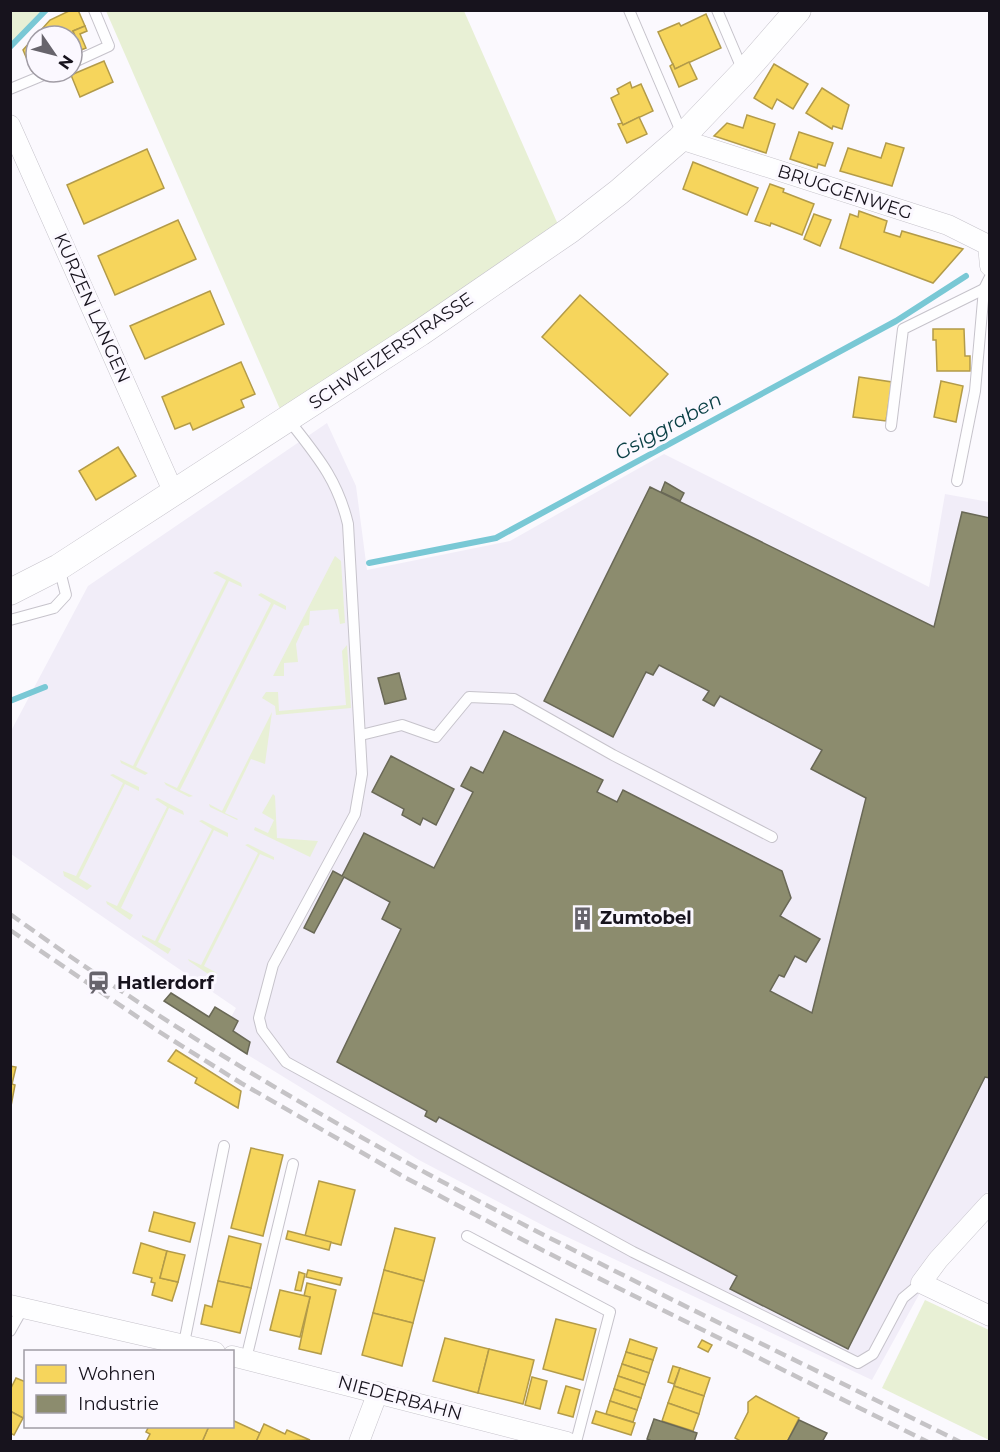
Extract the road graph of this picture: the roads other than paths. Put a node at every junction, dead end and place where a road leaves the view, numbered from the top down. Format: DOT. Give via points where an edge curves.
graph roads {
  1 [pos="94,10"];
  2 [pos="629,10"];
  3 [pos="717,10"];
  4 [pos="798,10"];
  5 [pos="84,57"];
  6 [pos="744,72"];
  7 [pos="24,83"];
  8 [pos="10,89"];
  9 [pos="10,124"];
  10 [pos="682,137"];
  11 [pos="989,244"];
  12 [pos="990,266"];
  13 [pos="990,277"];
  14 [pos="984,289"];
  15 [pos="288,419"];
  16 [pos="891,426"];
  17 [pos="957,481"];
  18 [pos="173,492"];
  19 [pos="59,567"];
  20 [pos="10,592"];
  21 [pos="10,620"];
  22 [pos="361,735"];
  23 [pos="772,837"];
  24 [pos="224,1146"];
  25 [pos="292,1164"];
  26 [pos="990,1203"];
  27 [pos="466,1236"];
  28 [pos="921,1283"];
  29 [pos="17,1307"];
  30 [pos="990,1316"];
  31 [pos="10,1331"];
  32 [pos="184,1344"];
  33 [pos="207,1350"];
  34 [pos="239,1358"];
  35 [pos="378,1392"];
  36 [pos="359,1442"];
  37 [pos="567,1442"];
  38 [pos="576,1442"];
  1 -- 5 [label="lane" via="109,46"];
  2 -- 10 [label="lane"];
  3 -- 6 [label="lane"];
  4 -- 6 [label="street, SCHWEIZERSTRASSE"];
  6 -- 10 [label="street, SCHWEIZERSTRASSE"];
  7 -- 8 [label="lane"];
  9 -- 18 [label="street, KURZEN LANGEN"];
  10 -- 11 [label="street, BRUGGENWEG" via="948,225"];
  10 -- 15 [label="street, SCHWEIZERSTRASSE" via="570,230"];
  11 -- 12 [label="street, BRUGGENWEG"];
  13 -- 14 [label="lane"];
  14 -- 16 [label="lane" via="903,329"];
  14 -- 17 [label="lane" via="975,391"];
  15 -- 18 [label="street, SCHWEIZERSTRASSE"];
  15 -- 22 [label="lane" via="326,469 342,500 348,524"];
  18 -- 19 [label="street, SCHWEIZERSTRASSE"];
  19 -- 20 [label="street, SCHWEIZERSTRASSE"];
  19 -- 21 [label="lane" via="66,595 54,608"];
  22 -- 23 [label="lane" via="402,725 436,737 469,697 514,699"];
  22 -- 28 [label="lane" via="362,774 355,814 273,965 259,1018 262,1030 286,1062 633,1252 858,1363 873,1354 903,1298"];
  24 -- 32 [label="lane"];
  25 -- 34 [label="lane"];
  26 -- 28 [label="street"];
  27 -- 38 [label="lane" via="610,1312"];
  28 -- 30 [label="street"];
  29 -- 31 [label="lane"];
  29 -- 32 [label="street"];
  32 -- 33 [label="street"];
  34 -- 35 [label="street, NIEDERBAHN"];
  35 -- 36 [label="street"];
  35 -- 37 [label="street, NIEDERBAHN"];
}
